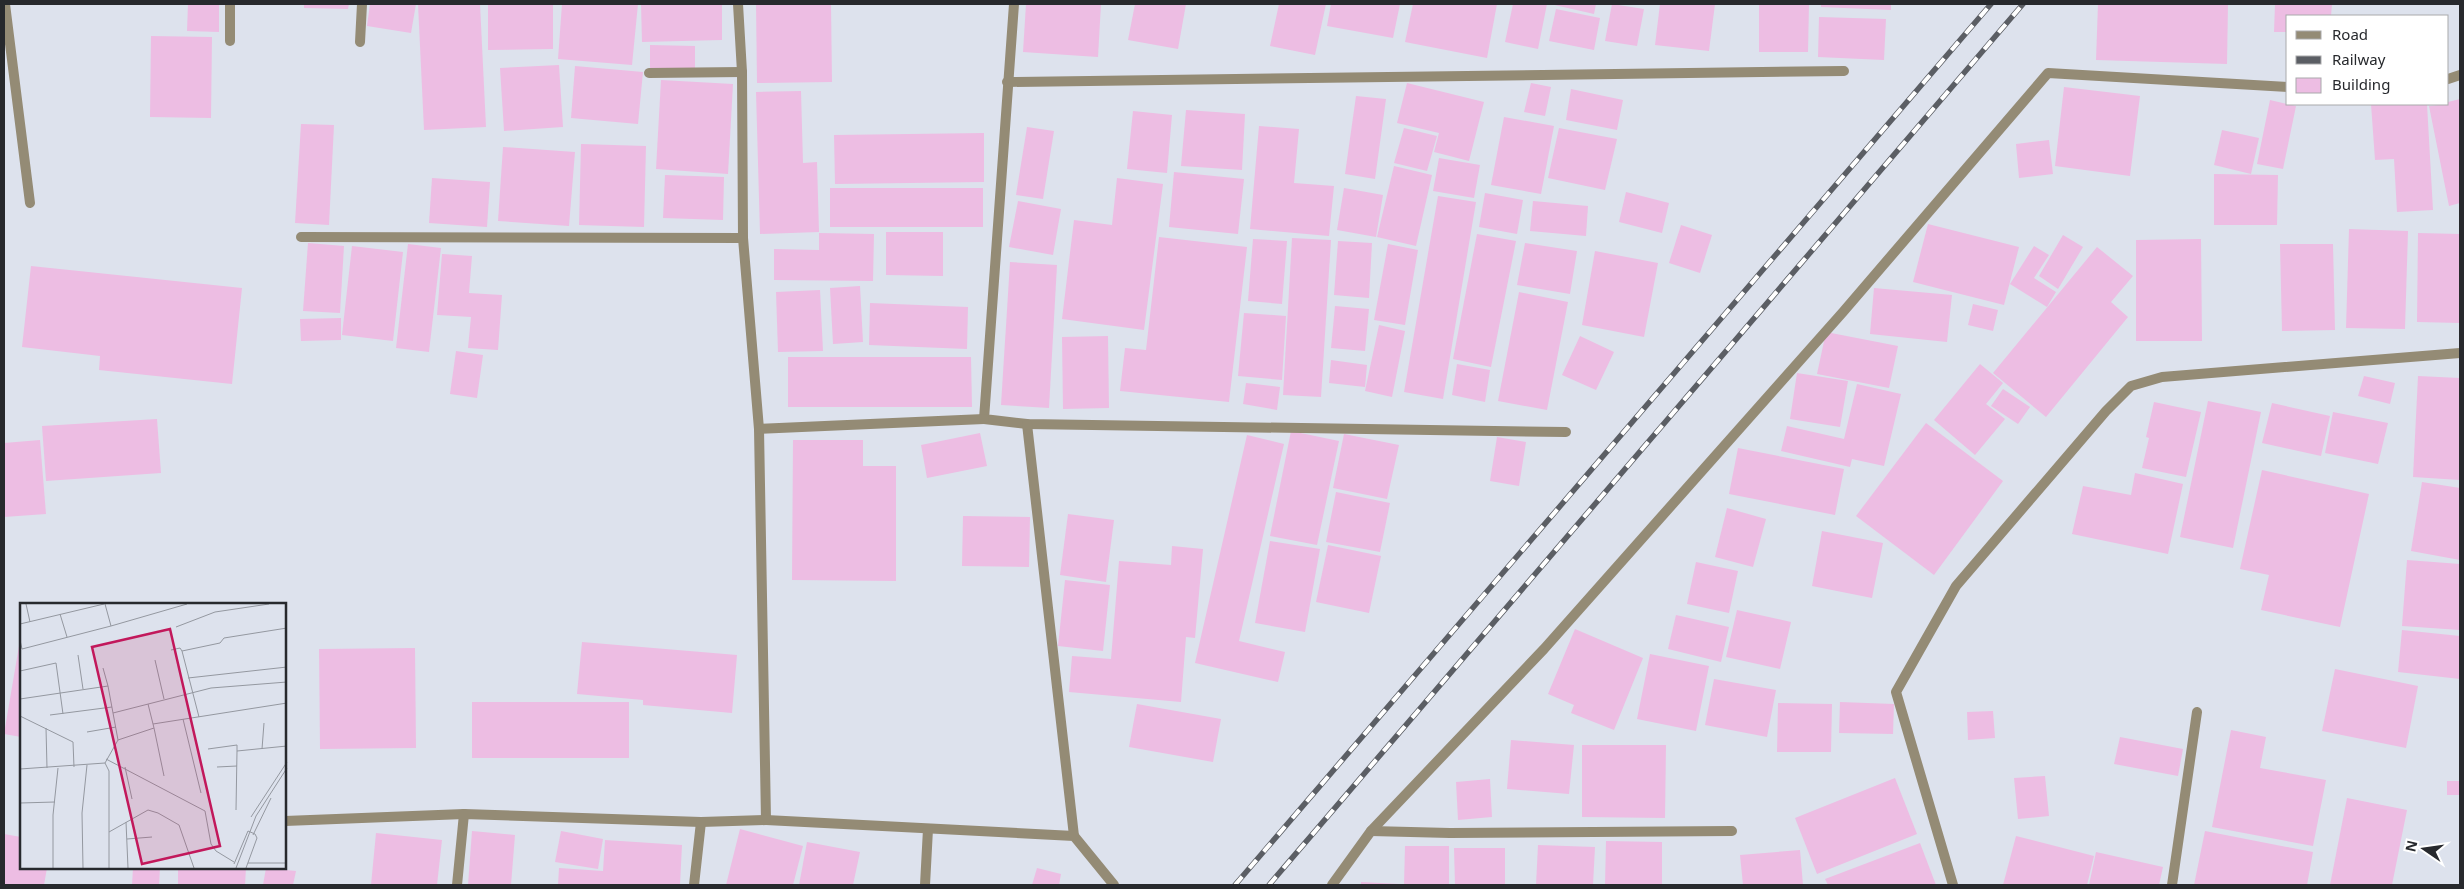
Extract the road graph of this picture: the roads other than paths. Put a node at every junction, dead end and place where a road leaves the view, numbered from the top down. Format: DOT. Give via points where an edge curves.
graph roads {
  1 [pos="5,4"];
  2 [pos="230,4"];
  3 [pos="362,4"];
  4 [pos="738,4"];
  5 [pos="1014,4"];
  6 [pos="230,41"];
  7 [pos="360,42"];
  8 [pos="1844,71"];
  9 [pos="742,72"];
  10 [pos="649,73"];
  11 [pos="1007,82"];
  12 [pos="2286,87"];
  13 [pos="30,203"];
  14 [pos="301,237"];
  15 [pos="743,238"];
  16 [pos="2460,353"];
  17 [pos="984,419"];
  18 [pos="1027,424"];
  19 [pos="759,429"];
  20 [pos="1566,432"];
  21 [pos="2197,712"];
  22 [pos="464,814"];
  23 [pos="766,820"];
  24 [pos="286,821"];
  25 [pos="701,822"];
  26 [pos="928,829"];
  27 [pos="1371,831"];
  28 [pos="1732,831"];
  29 [pos="1074,836"];
  30 [pos="457,885"];
  31 [pos="694,885"];
  32 [pos="925,885"];
  33 [pos="1114,885"];
  34 [pos="1332,885"];
  35 [pos="1953,885"];
  36 [pos="2172,885"];
  1 -- 13 [label="street"];
  2 -- 6 [label="street"];
  3 -- 7 [label="street"];
  4 -- 9 [label="street"];
  5 -- 11 [label="street"];
  8 -- 11 [label="street"];
  9 -- 10 [label="street"];
  9 -- 15 [label="street"];
  11 -- 17 [label="street"];
  12 -- 27 [label="street" via="2048,73 1544,649"];
  14 -- 15 [label="street"];
  15 -- 19 [label="street"];
  16 -- 35 [label="street" via="2162,377 2131,386 2106,411 1956,586 1896,692"];
  17 -- 18 [label="street"];
  17 -- 19 [label="street"];
  18 -- 20 [label="street"];
  18 -- 29 [label="street"];
  19 -- 23 [label="street"];
  21 -- 36 [label="street"];
  22 -- 24 [label="street"];
  22 -- 25 [label="street"];
  22 -- 30 [label="street"];
  23 -- 25 [label="street"];
  23 -- 26 [label="street"];
  25 -- 31 [label="street"];
  26 -- 29 [label="street"];
  26 -- 32 [label="street"];
  27 -- 28 [label="street"];
  27 -- 34 [label="street"];
  29 -- 33 [label="street"];
}
